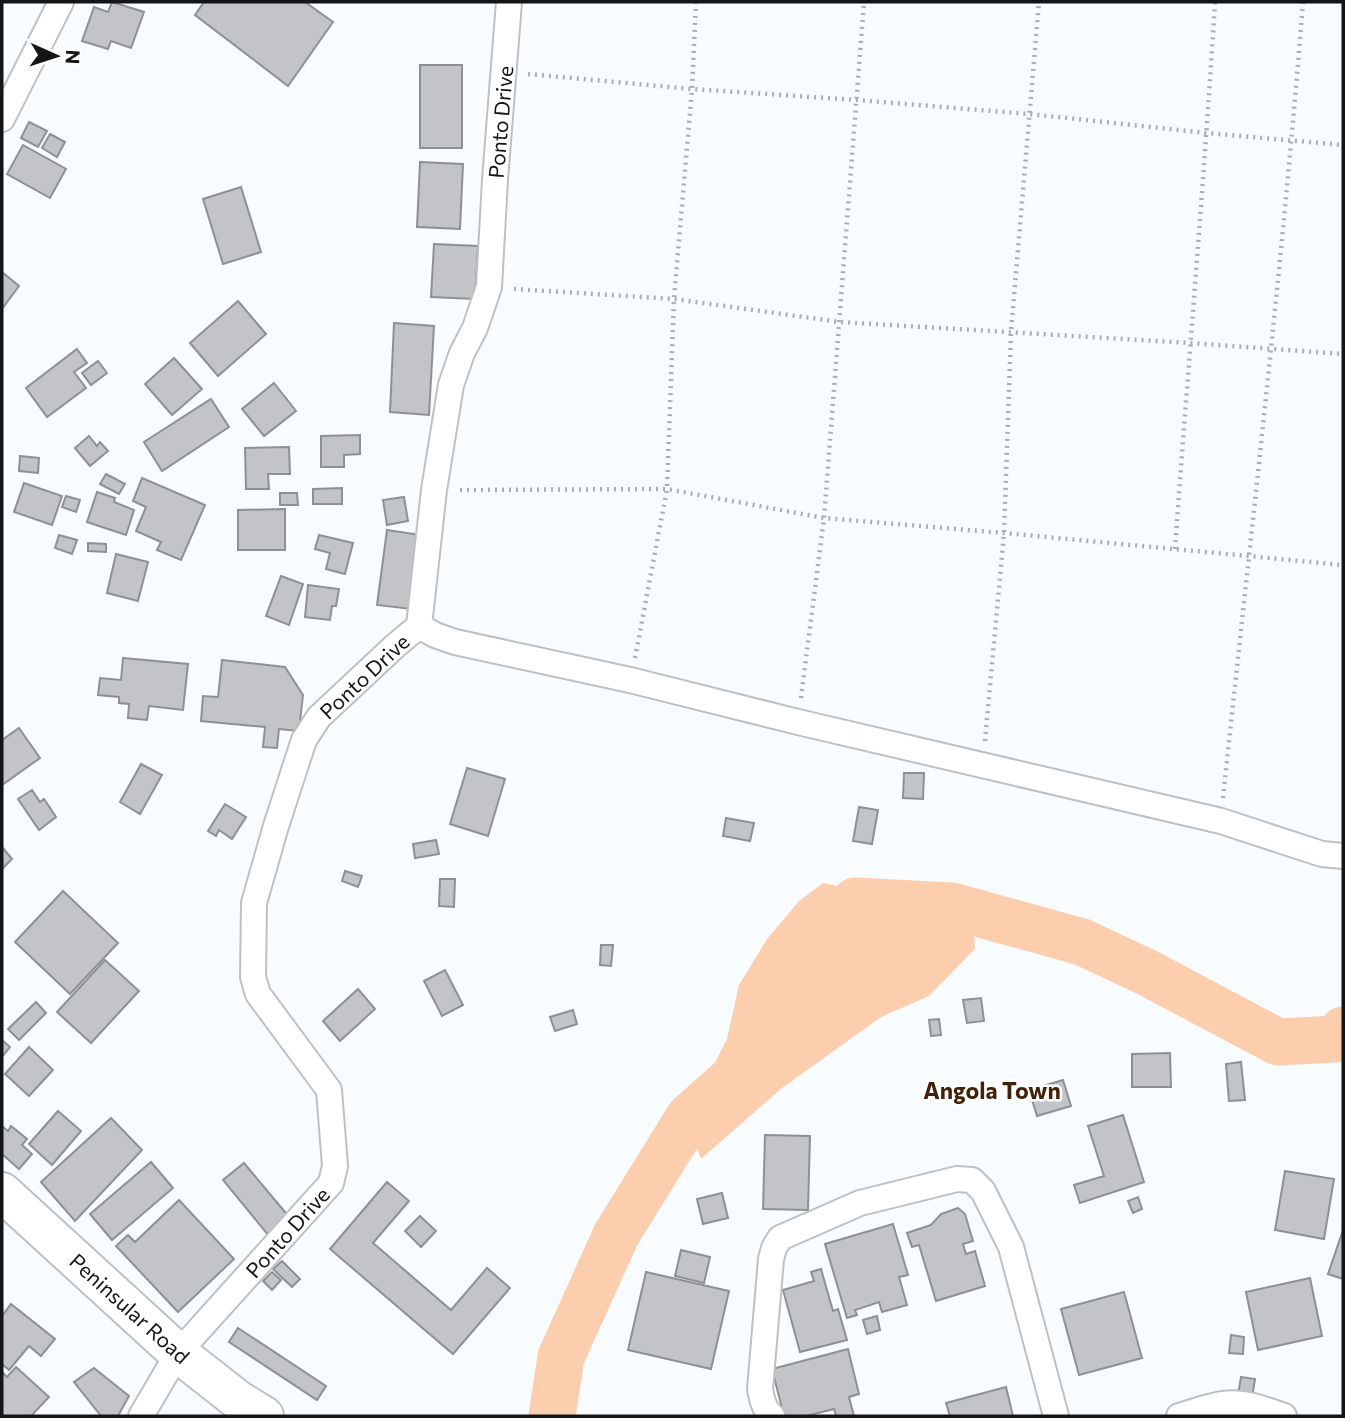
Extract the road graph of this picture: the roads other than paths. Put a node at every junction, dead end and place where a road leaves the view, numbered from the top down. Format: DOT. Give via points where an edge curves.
graph roads {
  1 [pos="61,2"];
  2 [pos="509,2"];
  3 [pos="2,119"];
  4 [pos="419,626"];
  5 [pos="1343,856"];
  6 [pos="2,1192"];
  7 [pos="2,1223"];
  8 [pos="172,1363"];
  9 [pos="141,1416"];
  10 [pos="221,1416"];
  11 [pos="264,1416"];
  12 [pos="772,1416"];
  13 [pos="1056,1416"];
  14 [pos="1179,1416"];
  15 [pos="1284,1416"];
  1 -- 3 [label="street"];
  2 -- 4 [label="street, Ponto Drive" via="489,287 452,385"];
  4 -- 5 [label="street" via="455,642 1221,821 1322,854"];
  4 -- 8 [label="street, Ponto Drive" via="319,717 304,740 254,903 253,977 258,994 329,1090 335,1166 331,1183"];
  6 -- 8 [label="main road, Peninsular Road"];
  7 -- 8 [label="main road, Peninsular Road"];
  8 -- 9 [label="street, Ponto Drive"];
  8 -- 10 [label="main road, Peninsular Road"];
  8 -- 11 [label="main road, Peninsular Road"];
  12 -- 13 [label="street" via="760,1389 771,1259 780,1238 860,1203 957,1180 972,1180 983,1191 1011,1247"];
  14 -- 15 [label="street" via="1224,1403"];
}
